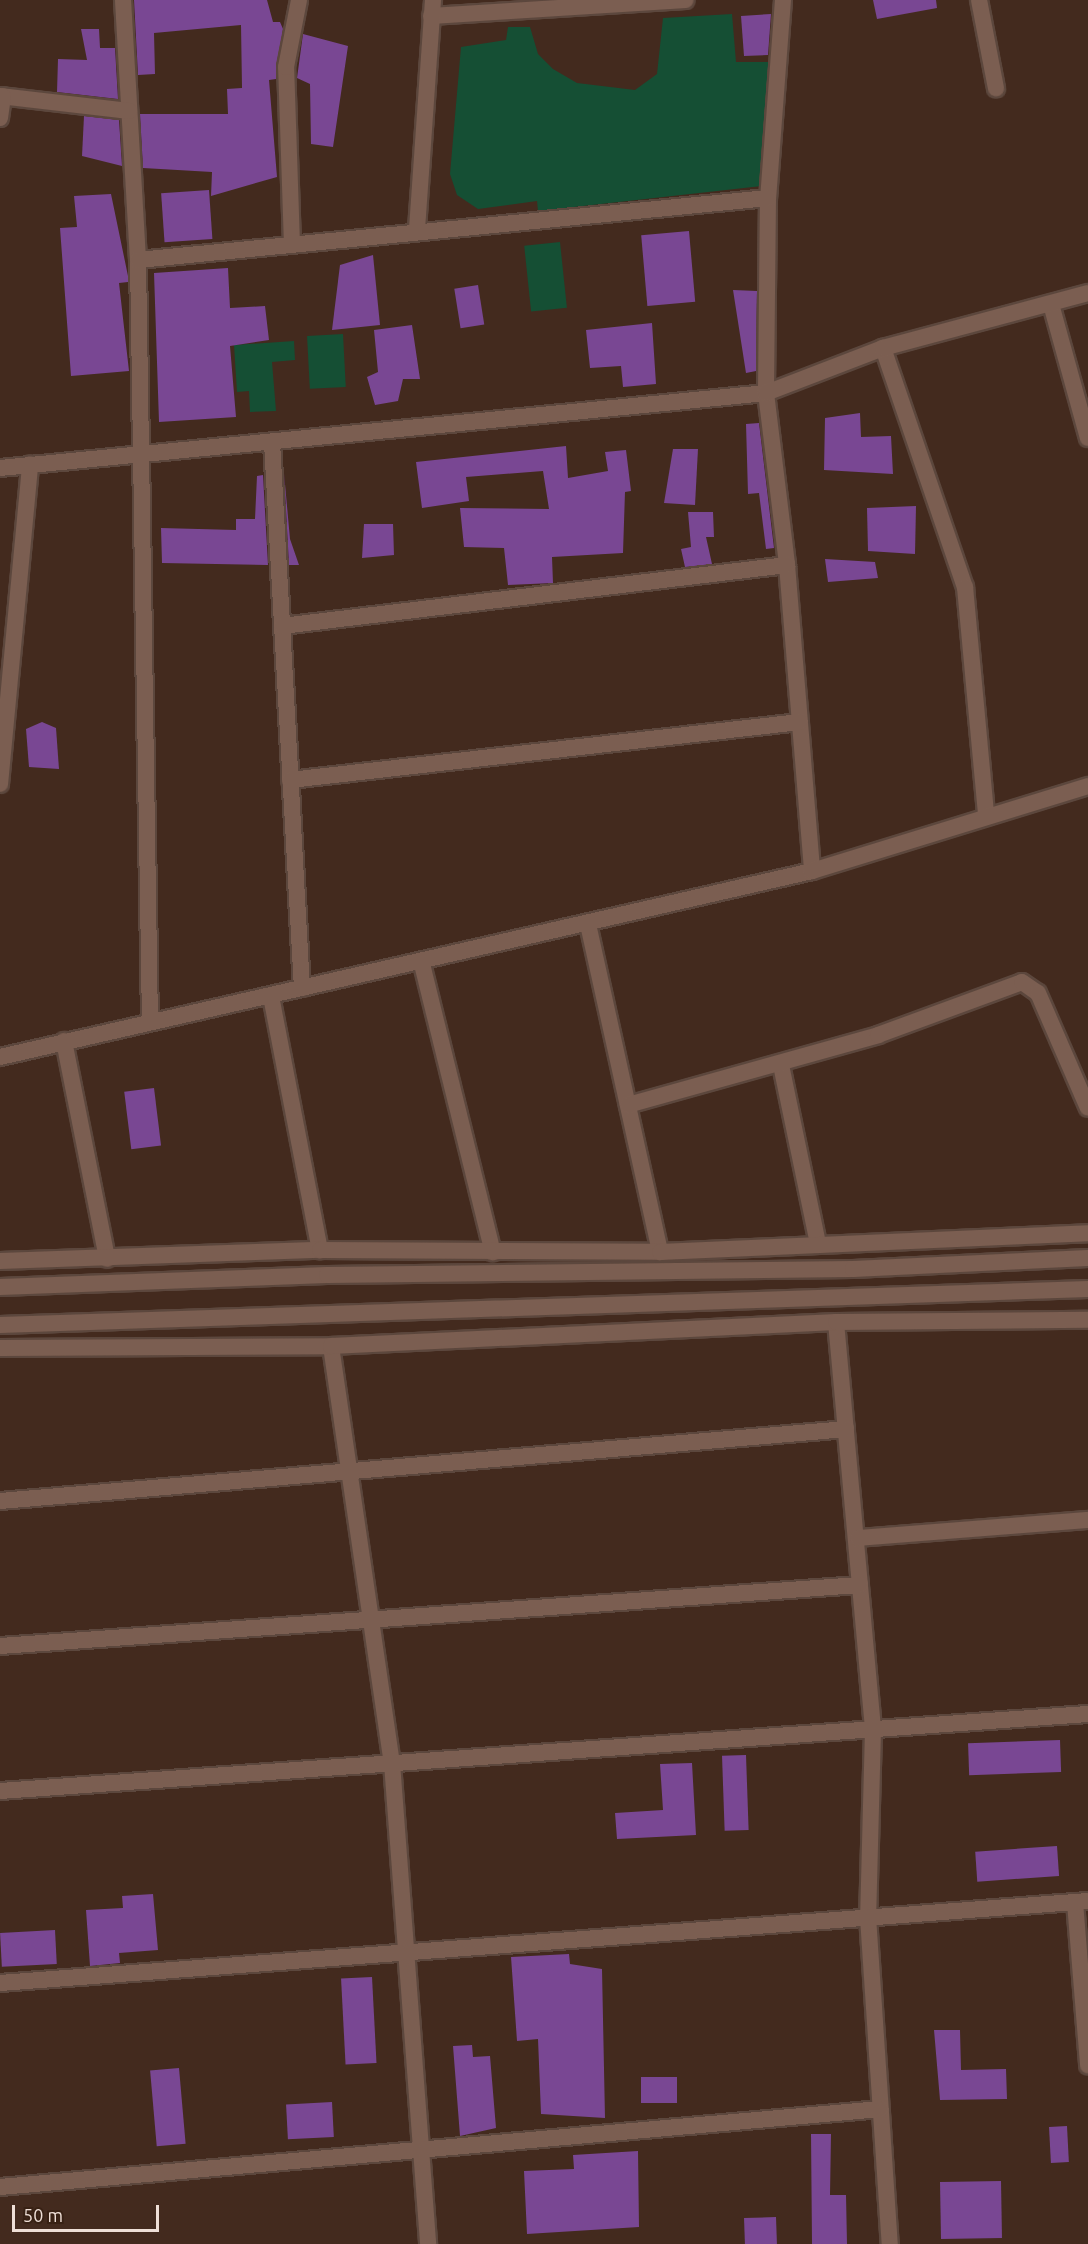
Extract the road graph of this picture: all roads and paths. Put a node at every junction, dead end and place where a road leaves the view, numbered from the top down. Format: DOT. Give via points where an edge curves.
graph roads {
  1 [pos="123,0"];
  2 [pos="299,0"];
  3 [pos="685,0"];
  4 [pos="783,0"];
  5 [pos="979,0"];
  6 [pos="593,2"];
  7 [pos="432,8"];
  8 [pos="996,88"];
  9 [pos="1,96"];
  10 [pos="129,111"];
  11 [pos="0,118"];
  12 [pos="768,198"];
  13 [pos="417,230"];
  14 [pos="292,245"];
  15 [pos="138,260"];
  16 [pos="1088,293"];
  17 [pos="1051,304"];
  18 [pos="883,348"];
  19 [pos="766,393"];
  20 [pos="1088,438"];
  21 [pos="272,441"];
  22 [pos="139,453"];
  23 [pos="30,464"];
  24 [pos="0,468"];
  25 [pos="787,566"];
  26 [pos="282,626"];
  27 [pos="800,722"];
  28 [pos="290,780"];
  29 [pos="0,784"];
  30 [pos="1088,786"];
  31 [pos="986,814"];
  32 [pos="812,871"];
  33 [pos="588,924"];
  34 [pos="422,964"];
  35 [pos="302,988"];
  36 [pos="271,996"];
  37 [pos="150,1022"];
  38 [pos="64,1041"];
  39 [pos="0,1058"];
  40 [pos="781,1065"];
  41 [pos="1087,1104"];
  42 [pos="628,1105"];
  43 [pos="1088,1233"];
  44 [pos="818,1244"];
  45 [pos="321,1250"];
  46 [pos="493,1252"];
  47 [pos="660,1252"];
  48 [pos="1088,1258"];
  49 [pos="107,1259"];
  50 [pos="0,1261"];
  51 [pos="0,1287"];
  52 [pos="1088,1289"];
  53 [pos="1088,1320"];
  54 [pos="836,1322"];
  55 [pos="0,1325"];
  56 [pos="331,1346"];
  57 [pos="0,1348"];
  58 [pos="846,1429"];
  59 [pos="347,1470"];
  60 [pos="0,1501"];
  61 [pos="1088,1520"];
  62 [pos="858,1538"];
  63 [pos="860,1585"];
  64 [pos="369,1618"];
  65 [pos="0,1646"];
  66 [pos="1088,1714"];
  67 [pos="873,1730"];
  68 [pos="392,1763"];
  69 [pos="0,1791"];
  70 [pos="1082,1902"];
  71 [pos="868,1917"];
  72 [pos="406,1952"];
  73 [pos="0,1983"];
  74 [pos="1088,2065"];
  75 [pos="881,2109"];
  76 [pos="421,2152"];
  77 [pos="0,2187"];
  78 [pos="428,2244"];
  79 [pos="890,2244"];
  1 -- 10 [label="street"];
  2 -- 14 [label="street" via="286,67"];
  3 -- 6 [label="street"];
  4 -- 12 [label="street"];
  5 -- 8 [label="street"];
  6 -- 7 [label="street"];
  7 -- 13 [label="street"];
  9 -- 10 [label="street"];
  9 -- 11 [label="street"];
  10 -- 15 [label="street"];
  12 -- 13 [label="street"];
  12 -- 19 [label="street"];
  13 -- 14 [label="street"];
  14 -- 15 [label="street"];
  15 -- 22 [label="street"];
  16 -- 17 [label="street"];
  17 -- 18 [label="street"];
  17 -- 20 [label="street"];
  18 -- 19 [label="street"];
  18 -- 31 [label="street" via="965,587"];
  19 -- 21 [label="street"];
  19 -- 25 [label="street"];
  21 -- 22 [label="street"];
  21 -- 26 [label="street"];
  22 -- 23 [label="street"];
  22 -- 37 [label="street"];
  23 -- 24 [label="street"];
  23 -- 29 [label="street"];
  25 -- 26 [label="street"];
  25 -- 27 [label="street"];
  26 -- 28 [label="street"];
  27 -- 28 [label="street"];
  27 -- 32 [label="street"];
  28 -- 35 [label="street"];
  30 -- 31 [label="street"];
  31 -- 32 [label="street"];
  32 -- 33 [label="street"];
  33 -- 34 [label="street"];
  33 -- 42 [label="street"];
  34 -- 35 [label="street"];
  34 -- 46 [label="street"];
  35 -- 36 [label="street"];
  36 -- 37 [label="street"];
  36 -- 45 [label="street"];
  37 -- 38 [label="street"];
  38 -- 39 [label="street"];
  38 -- 49 [label="street"];
  40 -- 41 [label="street" via="1022,982 1038,993"];
  40 -- 42 [label="street"];
  40 -- 44 [label="street"];
  42 -- 47 [label="street"];
  43 -- 44 [label="street"];
  44 -- 47 [label="street"];
  45 -- 46 [label="street"];
  45 -- 49 [label="street"];
  46 -- 47 [label="street"];
  48 -- 51 [label="street" via="853,1269 327,1275"];
  49 -- 50 [label="street"];
  52 -- 55 [label="street"];
  53 -- 54 [label="street"];
  54 -- 56 [label="street"];
  54 -- 58 [label="street"];
  56 -- 57 [label="street"];
  56 -- 59 [label="street"];
  58 -- 59 [label="street"];
  58 -- 62 [label="street"];
  59 -- 60 [label="street"];
  59 -- 64 [label="street"];
  61 -- 62 [label="street"];
  62 -- 63 [label="street"];
  63 -- 64 [label="street"];
  63 -- 67 [label="street"];
  64 -- 65 [label="street"];
  64 -- 68 [label="street"];
  66 -- 67 [label="street"];
  67 -- 68 [label="street"];
  67 -- 71 [label="street"];
  68 -- 69 [label="street"];
  68 -- 72 [label="street"];
  70 -- 71 [label="street"];
  70 -- 74 [label="street"];
  71 -- 72 [label="street"];
  71 -- 75 [label="street"];
  72 -- 73 [label="street"];
  72 -- 76 [label="street"];
  75 -- 76 [label="street"];
  75 -- 79 [label="street"];
  76 -- 77 [label="street"];
  76 -- 78 [label="street"];
}
